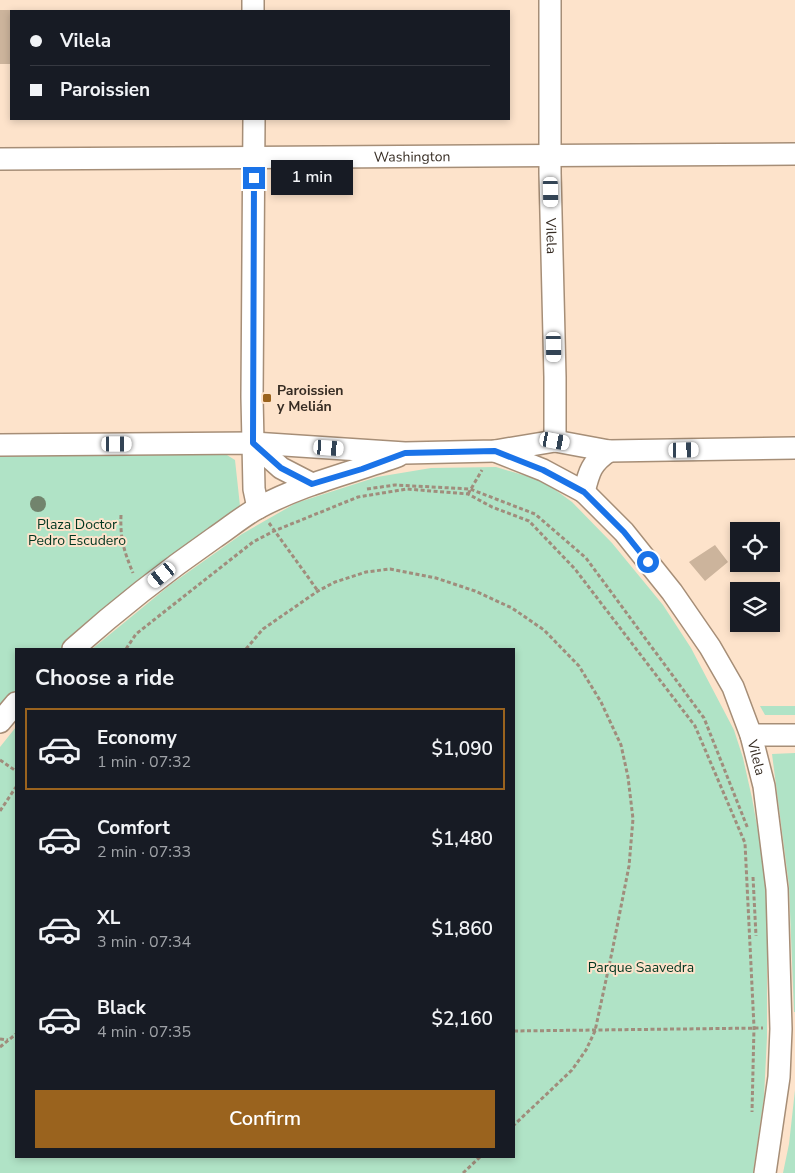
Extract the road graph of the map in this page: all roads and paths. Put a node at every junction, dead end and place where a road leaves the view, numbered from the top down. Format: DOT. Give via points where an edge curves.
graph roads {
  1 [pos="550,0"];
  2 [pos="254,120"];
  3 [pos="795,154"];
  4 [pos="550,156"];
  5 [pos="254,158"];
  6 [pos="0,159"];
  7 [pos="555,441"];
  8 [pos="253,443"];
  9 [pos="0,445"];
  10 [pos="795,448"];
  11 [pos="495,451"];
  12 [pos="609,451"];
  13 [pos="405,453"];
  14 [pos="312,484"];
  15 [pos="361,490"];
  16 [pos="584,492"];
  17 [pos="258,508"];
  18 [pos="121,515"];
  19 [pos="274,531"];
  20 [pos="136,578"];
  21 [pos="318,591"];
  22 [pos="74,648"];
  23 [pos="127,648"];
  24 [pos="247,648"];
  25 [pos="15,704"];
  26 [pos="0,722"];
  27 [pos="751,735"];
  28 [pos="795,736"];
  29 [pos="0,760"];
  30 [pos="15,770"];
  31 [pos="15,788"];
  32 [pos="0,811"];
  33 [pos="748,830"];
  34 [pos="753,868"];
  35 [pos="757,944"];
  36 [pos="761,1019"];
  37 [pos="754,1027"];
  38 [pos="779,1029"];
  39 [pos="515,1031"];
  40 [pos="595,1031"];
  41 [pos="15,1035"];
  42 [pos="760,1038"];
  43 [pos="0,1039"];
  44 [pos="8,1040"];
  45 [pos="0,1047"];
  46 [pos="758,1086"];
  47 [pos="756,1115"];
  48 [pos="752,1119"];
  49 [pos="515,1124"];
  50 [pos="479,1158"];
  51 [pos="463,1173"];
  52 [pos="765,1173"];
  1 -- 4 [label="street, Vilela"];
  2 -- 5 [label="street"];
  3 -- 4 [label="street, Washington"];
  4 -- 5 [label="street, Washington"];
  4 -- 7 [label="street, Vilela"];
  5 -- 6 [label="street, Washington"];
  5 -- 8 [label="street"];
  7 -- 11 [label="street"];
  7 -- 12 [label="street"];
  8 -- 9 [label="street"];
  8 -- 13 [label="street"];
  8 -- 14 [label="street" via="281,468"];
  8 -- 17 [label="street" via="254,489"];
  10 -- 12 [label="street"];
  11 -- 13 [label="street"];
  11 -- 16 [label="street, Vilela" via="543,470"];
  12 -- 16 [label="street" via="598,458 590,470"];
  13 -- 14 [label="street"];
  14 -- 17 [label="street"];
  15 -- 33 [label="path" via="395,485 470,489 535,514 586,558 704,718"];
  16 -- 27 [label="street, Vilela" via="624,532 672,592 710,647 733,687"];
  17 -- 19 [label="path"];
  17 -- 22 [label="street" via="175,565"];
  18 -- 20 [label="path" via="120,534"];
  19 -- 21 [label="path"];
  19 -- 23 [label="path" via="253,542 136,634"];
  19 -- 37 [label="path" via="358,497 407,489 468,494 529,521 575,570 695,726 745,843"];
  21 -- 24 [label="path" via="263,629"];
  21 -- 40 [label="path" via="366,572 390,569 436,578 476,591 512,608 544,630 579,666 601,702 621,745 633,819 629,866"];
  25 -- 26 [label="street"];
  27 -- 28 [label="street"];
  27 -- 38 [label="street, Vilela" via="764,786 777,890"];
  29 -- 30 [label="path"];
  31 -- 32 [label="path"];
  34 -- 35 [label="path"];
  36 -- 38 [label="path"];
  37 -- 38 [label="path"];
  37 -- 40 [label="path"];
  37 -- 48 [label="path"];
  38 -- 42 [label="path"];
  38 -- 52 [label="street, Vilela" via="779,1077"];
  39 -- 40 [label="path"];
  40 -- 49 [label="path" via="572,1070"];
  41 -- 44 [label="path"];
  43 -- 44 [label="path"];
  44 -- 45 [label="path"];
  46 -- 47 [label="path"];
  50 -- 51 [label="path"];
}
